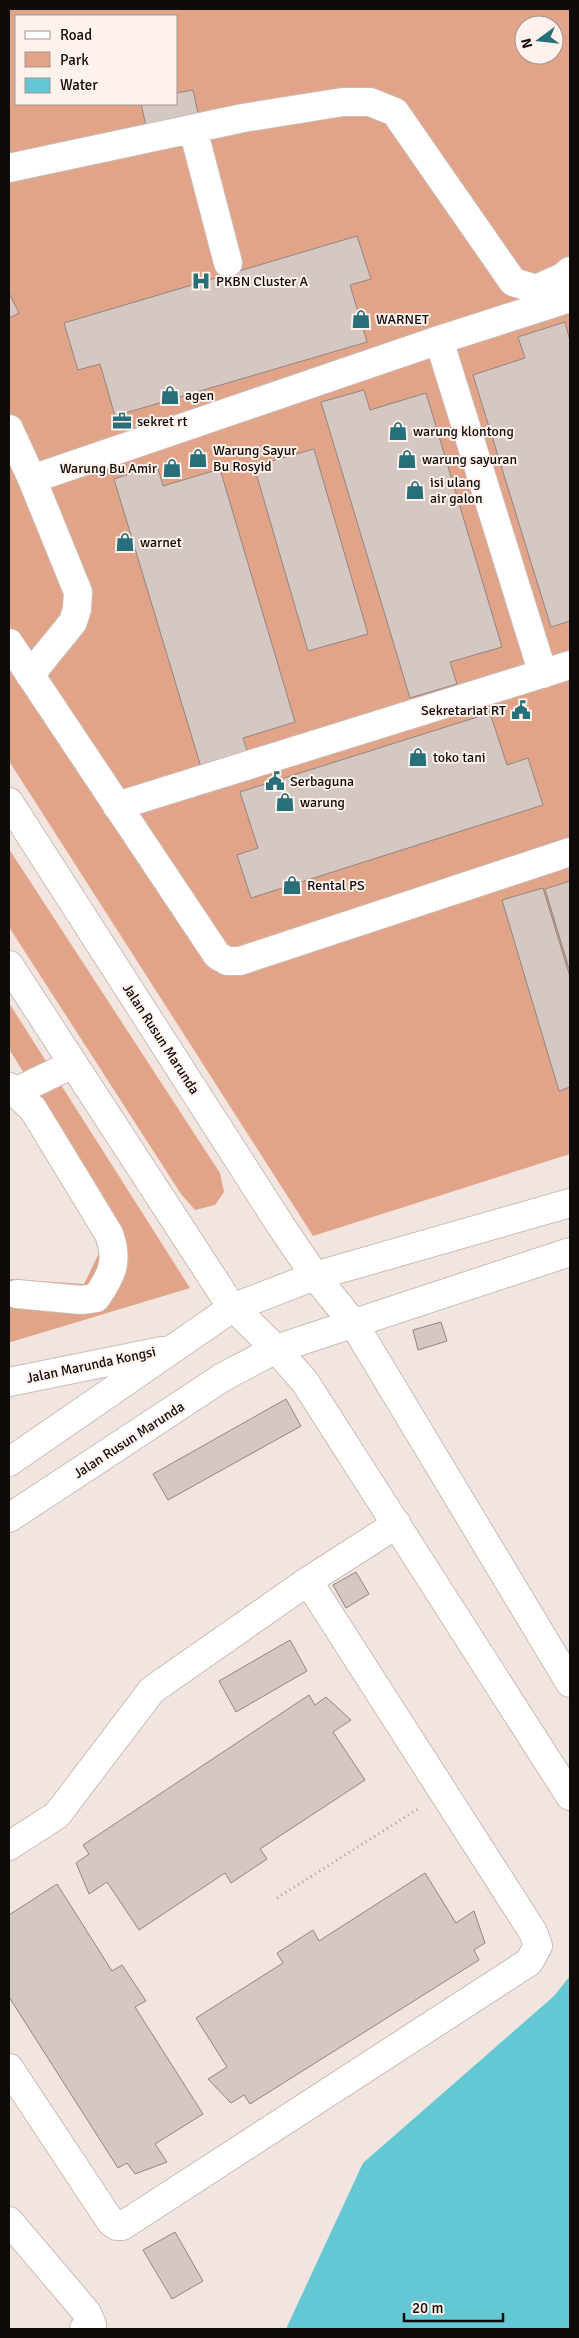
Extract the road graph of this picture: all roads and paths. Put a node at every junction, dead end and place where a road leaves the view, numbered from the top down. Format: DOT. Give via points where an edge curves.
graph roads {
  1 [pos="193,129"];
  2 [pos="9,168"];
  3 [pos="228,263"];
  4 [pos="570,271"];
  5 [pos="570,298"];
  6 [pos="439,340"];
  7 [pos="9,429"];
  8 [pos="32,479"];
  9 [pos="9,643"];
  10 [pos="570,666"];
  11 [pos="543,674"];
  12 [pos="30,675"];
  13 [pos="9,802"];
  14 [pos="117,806"];
  15 [pos="570,852"];
  16 [pos="9,965"];
  17 [pos="73,1064"];
  18 [pos="12,1089"];
  19 [pos="570,1203"];
  20 [pos="570,1252"];
  21 [pos="315,1276"];
  22 [pos="17,1294"];
  23 [pos="232,1308"];
  24 [pos="354,1324"];
  25 [pos="174,1348"];
  26 [pos="276,1349"];
  27 [pos="9,1382"];
  28 [pos="9,1462"];
  29 [pos="9,1518"];
  30 [pos="397,1524"];
  31 [pos="308,1581"];
  32 [pos="570,1683"];
  33 [pos="444,1792"];
  34 [pos="570,1796"];
  35 [pos="9,1846"];
  36 [pos="277,1898"];
  37 [pos="9,2068"];
  38 [pos="9,2221"];
  39 [pos="84,2329"];
  1 -- 2 [label="street"];
  1 -- 3 [label="street"];
  1 -- 4 [label="street" via="343,102 370,102 395,112 513,282 536,289"];
  5 -- 6 [label="street"];
  6 -- 8 [label="street"];
  6 -- 11 [label="street"];
  7 -- 8 [label="street"];
  8 -- 12 [label="street" via="78,592 78,609 73,622"];
  9 -- 12 [label="street"];
  10 -- 11 [label="street"];
  11 -- 14 [label="street"];
  12 -- 14 [label="street"];
  13 -- 21 [label="street, Jalan Rusun Marunda"];
  14 -- 15 [label="street" via="217,955 227,961 240,961"];
  16 -- 17 [label="street"];
  17 -- 18 [label="street"];
  17 -- 23 [label="street"];
  18 -- 22 [label="street" via="33,1109 109,1234 115,1250 113,1267 96,1298 82,1300"];
  19 -- 21 [label="street"];
  20 -- 24 [label="street, Jalan Rusun Marunda"];
  21 -- 23 [label="street"];
  21 -- 24 [label="street, Jalan Rusun Marunda"];
  23 -- 25 [label="street"];
  23 -- 26 [label="street"];
  24 -- 26 [label="street, Jalan Rusun Marunda"];
  24 -- 32 [label="street"];
  25 -- 27 [label="street, Jalan Marunda Kongsi"];
  25 -- 28 [label="street"];
  26 -- 29 [label="street, Jalan Rusun Marunda" via="223,1377"];
  26 -- 30 [label="street" via="305,1382"];
  30 -- 31 [label="street"];
  30 -- 34 [label="street"];
  31 -- 33 [label="street"];
  31 -- 35 [label="street" via="152,1690 57,1815"];
  33 -- 36 [label="path"];
  33 -- 37 [label="street" via="533,1932 538,1946 529,1962 122,2226 111,2222"];
  38 -- 39 [label="street" via="87,2313 92,2325"];
}
